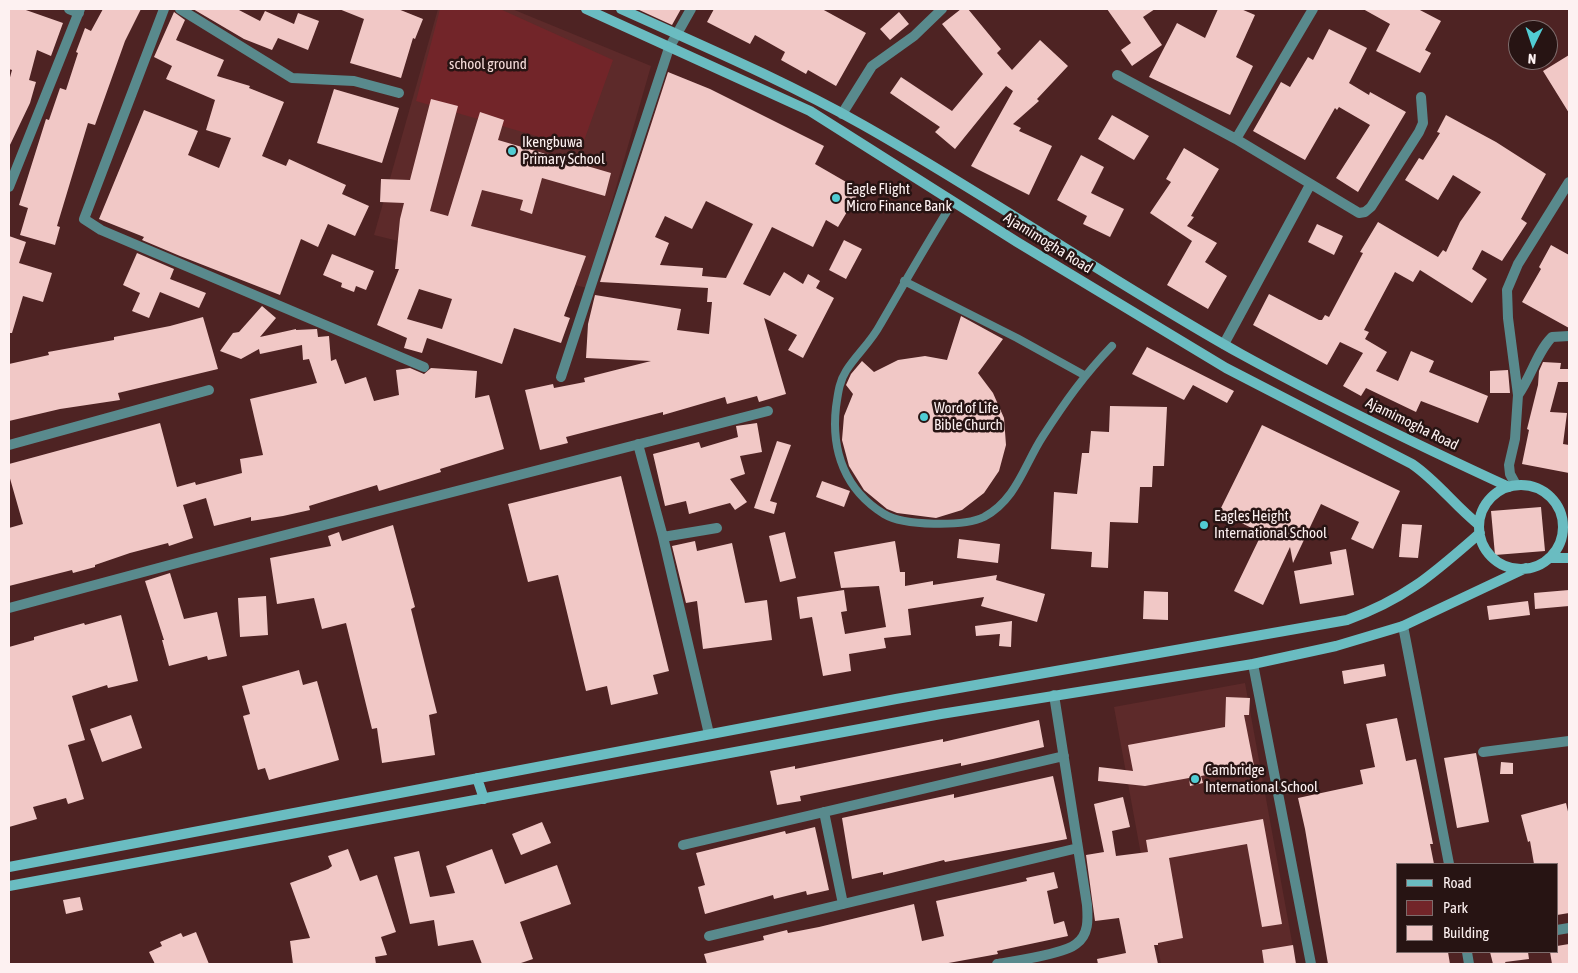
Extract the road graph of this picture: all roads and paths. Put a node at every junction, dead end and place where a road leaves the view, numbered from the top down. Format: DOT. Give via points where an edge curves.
graph roads {
  1 [pos="164,9"];
  2 [pos="180,9"];
  3 [pos="586,9"];
  4 [pos="621,9"];
  5 [pos="691,9"];
  6 [pos="942,9"];
  7 [pos="1313,9"];
  8 [pos="76,10"];
  9 [pos="678,34"];
  10 [pos="669,48"];
  11 [pos="1117,75"];
  12 [pos="399,93"];
  13 [pos="1420,97"];
  14 [pos="842,114"];
  15 [pos="1236,139"];
  16 [pos="1569,182"];
  17 [pos="1310,185"];
  18 [pos="9,188"];
  19 [pos="953,202"];
  20 [pos="904,281"];
  21 [pos="1569,336"];
  22 [pos="1224,344"];
  23 [pos="1112,346"];
  24 [pos="424,367"];
  25 [pos="1084,375"];
  26 [pos="561,377"];
  27 [pos="209,390"];
  28 [pos="1518,395"];
  29 [pos="768,411"];
  30 [pos="9,444"];
  31 [pos="638,444"];
  32 [pos="1513,486"];
  33 [pos="1555,502"];
  34 [pos="1569,507"];
  35 [pos="717,528"];
  36 [pos="1479,529"];
  37 [pos="663,537"];
  38 [pos="1549,558"];
  39 [pos="1569,558"];
  40 [pos="1526,568"];
  41 [pos="9,608"];
  42 [pos="1403,626"];
  43 [pos="1254,664"];
  44 [pos="1054,695"];
  45 [pos="709,734"];
  46 [pos="1569,741"];
  47 [pos="1483,752"];
  48 [pos="1064,756"];
  49 [pos="477,778"];
  50 [pos="484,799"];
  51 [pos="824,812"];
  52 [pos="683,845"];
  53 [pos="1078,848"];
  54 [pos="1450,863"];
  55 [pos="9,867"];
  56 [pos="9,886"];
  57 [pos="843,904"];
  58 [pos="708,936"];
  59 [pos="996,964"];
  60 [pos="1311,964"];
  1 -- 24 [label="street" via="84,219 101,230"];
  2 -- 12 [label="street" via="292,78 354,81"];
  3 -- 10 [label="main road, Ajamimogha Road"];
  4 -- 9 [label="main road, Ajamimogha Road"];
  5 -- 9 [label="street"];
  6 -- 14 [label="street" via="914,36 872,66"];
  7 -- 15 [label="street"];
  8 -- 18 [label="street"];
  9 -- 10 [label="street"];
  9 -- 14 [label="main road, Ajamimogha Road"];
  10 -- 19 [label="main road, Ajamimogha Road" via="810,111"];
  10 -- 26 [label="street"];
  11 -- 15 [label="street"];
  13 -- 17 [label="street" via="1423,123 1419,132 1365,212 1358,213"];
  14 -- 22 [label="main road, Ajamimogha Road"];
  15 -- 17 [label="street"];
  16 -- 28 [label="street" via="1518,264 1507,290"];
  17 -- 22 [label="street"];
  19 -- 20 [label="lane"];
  19 -- 36 [label="main road, Ajamimogha Road" via="1226,368 1412,464 1430,476"];
  20 -- 25 [label="lane"];
  20 -- 25 [label="lane" via="879,328 846,371 838,389 835,421 836,450 849,478 866,500 886,515 916,523 950,523 983,517 1007,500 1042,438"];
  21 -- 28 [label="street" via="1552,337 1546,343"];
  22 -- 32 [label="main road, Ajamimogha Road" via="1419,446"];
  23 -- 25 [label="lane"];
  27 -- 30 [label="street"];
  28 -- 32 [label="street" via="1515,438 1509,465"];
  29 -- 31 [label="street"];
  31 -- 37 [label="street"];
  31 -- 41 [label="street"];
  32 -- 33 [label="main road" via="1538,488"];
  32 -- 36 [label="main road" via="1498,492 1488,501"];
  33 -- 34 [label="main road"];
  33 -- 38 [label="main road" via="1561,513 1563,531 1557,549"];
  35 -- 37 [label="street"];
  36 -- 40 [label="main road" via="1485,548 1496,560 1510,567"];
  36 -- 45 [label="main road" via="1428,578 1404,595 1347,620"];
  37 -- 45 [label="street"];
  38 -- 39 [label="main road"];
  38 -- 40 [label="main road"];
  40 -- 42 [label="main road"];
  42 -- 43 [label="main road" via="1336,646"];
  42 -- 54 [label="street"];
  43 -- 44 [label="main road"];
  43 -- 60 [label="street"];
  44 -- 48 [label="street"];
  44 -- 50 [label="main road"];
  45 -- 49 [label="main road"];
  46 -- 47 [label="street"];
  48 -- 51 [label="street"];
  48 -- 53 [label="street"];
  49 -- 50 [label="main road"];
  49 -- 55 [label="main road"];
  50 -- 56 [label="main road"];
  51 -- 52 [label="street"];
  51 -- 57 [label="street"];
  53 -- 57 [label="street"];
  53 -- 59 [label="street" via="1088,905 1088,926 1076,944 1056,952"];
  57 -- 58 [label="street"];
}
